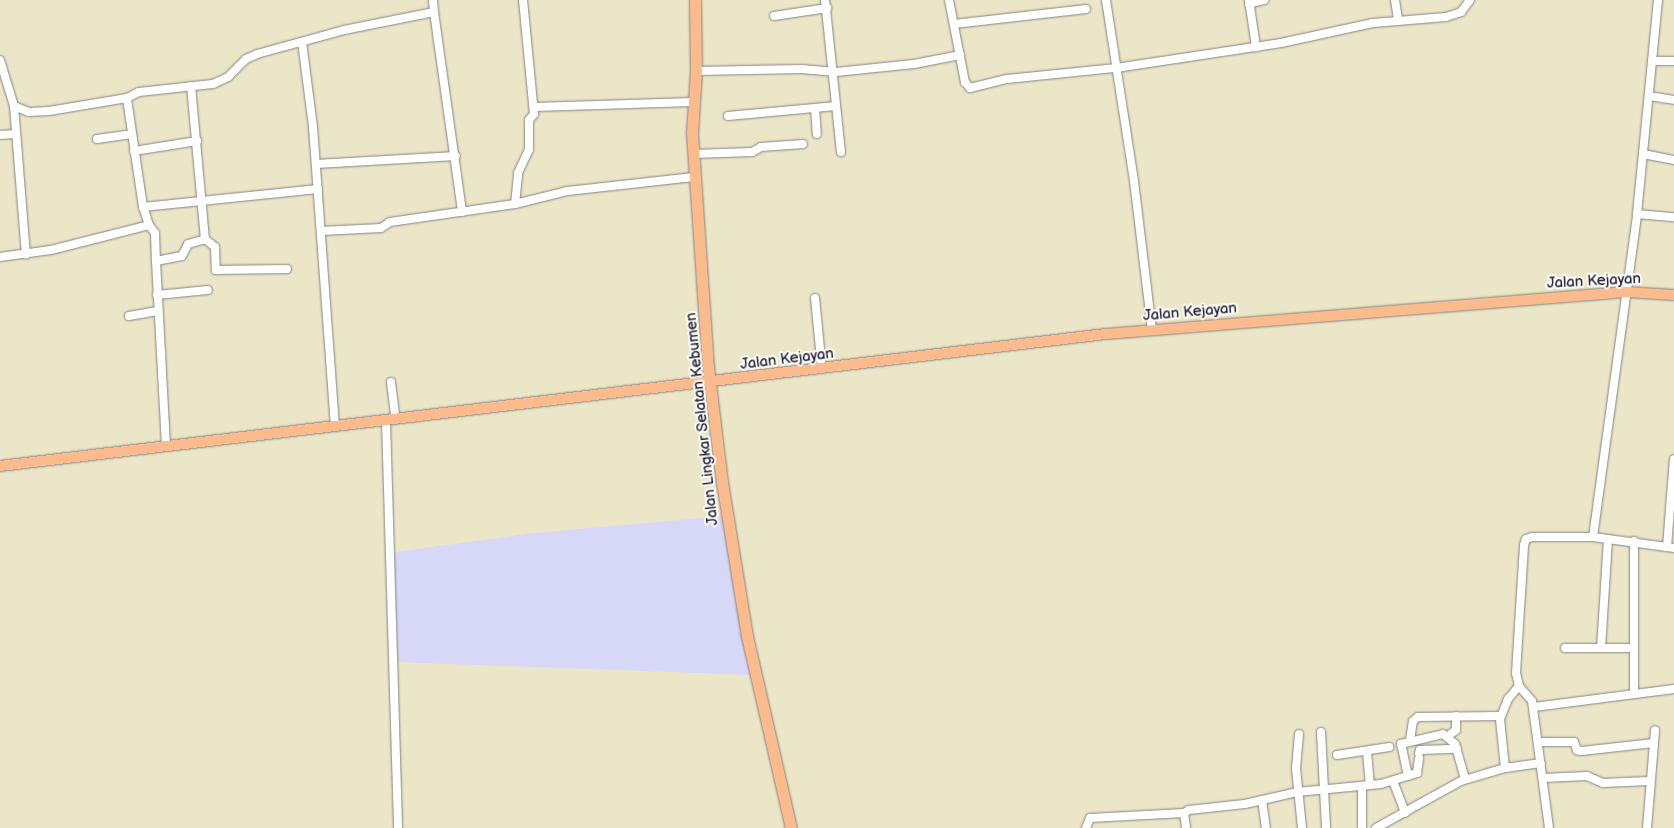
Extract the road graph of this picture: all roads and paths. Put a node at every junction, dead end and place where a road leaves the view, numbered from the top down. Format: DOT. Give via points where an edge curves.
graph roads {
  1 [pos="433,0"];
  2 [pos="523,0"];
  3 [pos="695,0"];
  4 [pos="949,0"];
  5 [pos="1106,0"];
  6 [pos="1264,0"];
  7 [pos="1395,0"];
  8 [pos="1470,0"];
  9 [pos="1658,0"];
  10 [pos="1249,2"];
  11 [pos="826,4"];
  12 [pos="1086,9"];
  13 [pos="434,12"];
  14 [pos="774,16"];
  15 [pos="1398,19"];
  16 [pos="954,24"];
  17 [pos="302,42"];
  18 [pos="1256,47"];
  19 [pos="960,55"];
  20 [pos="0,60"];
  21 [pos="1652,61"];
  22 [pos="1674,61"];
  23 [pos="1116,68"];
  24 [pos="696,71"];
  25 [pos="834,72"];
  26 [pos="191,86"];
  27 [pos="1649,96"];
  28 [pos="127,98"];
  29 [pos="1674,100"];
  30 [pos="693,102"];
  31 [pos="14,106"];
  32 [pos="836,106"];
  33 [pos="534,107"];
  34 [pos="815,108"];
  35 [pos="728,116"];
  36 [pos="15,134"];
  37 [pos="132,134"];
  38 [pos="817,134"];
  39 [pos="0,135"];
  40 [pos="97,139"];
  41 [pos="198,141"];
  42 [pos="803,144"];
  43 [pos="134,151"];
  44 [pos="841,152"];
  45 [pos="693,154"];
  46 [pos="1643,154"];
  47 [pos="456,156"];
  48 [pos="1674,160"];
  49 [pos="316,164"];
  50 [pos="694,177"];
  51 [pos="318,188"];
  52 [pos="203,198"];
  53 [pos="515,204"];
  54 [pos="143,206"];
  55 [pos="462,212"];
  56 [pos="1637,214"];
  57 [pos="1674,217"];
  58 [pos="149,225"];
  59 [pos="321,231"];
  60 [pos="205,234"];
  61 [pos="26,255"];
  62 [pos="0,257"];
  63 [pos="156,261"];
  64 [pos="287,270"];
  65 [pos="208,290"];
  66 [pos="1626,292"];
  67 [pos="157,295"];
  68 [pos="1674,295"];
  69 [pos="815,298"];
  70 [pos="158,311"];
  71 [pos="129,316"];
  72 [pos="1152,330"];
  73 [pos="822,370"];
  74 [pos="391,382"];
  75 [pos="710,383"];
  76 [pos="391,421"];
  77 [pos="335,426"];
  78 [pos="166,446"];
  79 [pos="1674,460"];
  80 [pos="0,466"];
  81 [pos="1593,538"];
  82 [pos="1608,539"];
  83 [pos="1634,541"];
  84 [pos="1671,547"];
  85 [pos="1565,648"];
  86 [pos="1601,648"];
  87 [pos="1634,648"];
  88 [pos="1519,686"];
  89 [pos="1674,689"];
  90 [pos="1634,694"];
  91 [pos="1534,707"];
  92 [pos="1456,716"];
  93 [pos="1500,716"];
  94 [pos="1655,730"];
  95 [pos="1321,732"];
  96 [pos="1299,734"];
  97 [pos="1431,735"];
  98 [pos="1448,736"];
  99 [pos="1410,740"];
  100 [pos="1538,742"];
  101 [pos="1654,743"];
  102 [pos="1388,747"];
  103 [pos="1457,748"];
  104 [pos="1432,750"];
  105 [pos="1368,752"];
  106 [pos="1337,755"];
  107 [pos="1541,763"];
  108 [pos="1504,768"];
  109 [pos="1408,776"];
  110 [pos="1543,778"];
  111 [pos="1465,779"];
  112 [pos="1393,781"];
  113 [pos="1649,781"];
  114 [pos="1366,785"];
  115 [pos="1323,789"];
  116 [pos="1297,792"];
  117 [pos="1262,800"];
  118 [pos="1184,813"];
  119 [pos="1404,813"];
  120 [pos="398,828"];
  121 [pos="792,828"];
  122 [pos="1086,828"];
  123 [pos="1186,828"];
  124 [pos="1266,828"];
  125 [pos="1302,828"];
  126 [pos="1326,828"];
  127 [pos="1362,828"];
  128 [pos="1376,828"];
  129 [pos="1549,828"];
  130 [pos="1647,828"];
  1 -- 13 [label="street"];
  2 -- 33 [label="street"];
  3 -- 24 [label="highway, Jalan Lingkar Selatan Kebumen"];
  4 -- 16 [label="street"];
  5 -- 23 [label="street"];
  6 -- 10 [label="street"];
  7 -- 15 [label="street"];
  8 -- 15 [label="street" via="1455,15"];
  9 -- 21 [label="street"];
  10 -- 18 [label="street"];
  11 -- 14 [label="street"];
  11 -- 25 [label="street"];
  12 -- 16 [label="street"];
  13 -- 17 [label="street"];
  13 -- 47 [label="street"];
  15 -- 18 [label="street"];
  16 -- 19 [label="street"];
  17 -- 26 [label="street" via="246,59 228,77 213,84"];
  17 -- 49 [label="street"];
  18 -- 23 [label="street"];
  19 -- 23 [label="street" via="966,84"];
  19 -- 25 [label="street" via="914,64"];
  20 -- 31 [label="street"];
  21 -- 22 [label="street"];
  21 -- 27 [label="street"];
  23 -- 72 [label="street"];
  24 -- 25 [label="street" via="802,69"];
  24 -- 30 [label="highway, Jalan Lingkar Selatan Kebumen"];
  25 -- 32 [label="street"];
  26 -- 28 [label="street" via="139,92"];
  26 -- 41 [label="street"];
  27 -- 29 [label="street"];
  27 -- 46 [label="street"];
  28 -- 31 [label="street" via="40,112"];
  28 -- 37 [label="street"];
  30 -- 33 [label="street"];
  30 -- 45 [label="highway, Jalan Lingkar Selatan Kebumen"];
  31 -- 36 [label="street"];
  32 -- 34 [label="street"];
  32 -- 44 [label="street"];
  33 -- 53 [label="street" via="534,114 529,120 529,149 518,173"];
  34 -- 35 [label="street"];
  34 -- 38 [label="street"];
  36 -- 39 [label="street"];
  36 -- 61 [label="street"];
  37 -- 40 [label="street"];
  37 -- 43 [label="street"];
  41 -- 43 [label="street"];
  41 -- 52 [label="street"];
  42 -- 45 [label="street" via="761,147 752,152"];
  43 -- 54 [label="street"];
  45 -- 50 [label="highway, Jalan Lingkar Selatan Kebumen"];
  46 -- 48 [label="street"];
  46 -- 56 [label="street"];
  47 -- 49 [label="street"];
  47 -- 55 [label="street"];
  49 -- 51 [label="street"];
  50 -- 53 [label="street" via="567,191"];
  50 -- 75 [label="highway, Jalan Lingkar Selatan Kebumen"];
  51 -- 52 [label="street"];
  51 -- 59 [label="street"];
  52 -- 54 [label="street"];
  52 -- 60 [label="street"];
  53 -- 55 [label="street"];
  54 -- 58 [label="street"];
  55 -- 59 [label="street" via="390,222 380,228"];
  56 -- 57 [label="street"];
  56 -- 66 [label="street"];
  58 -- 61 [label="street"];
  58 -- 63 [label="street" via="155,233"];
  59 -- 77 [label="street"];
  60 -- 63 [label="street" via="188,244 182,256"];
  60 -- 64 [label="street" via="215,247 217,271"];
  61 -- 62 [label="street"];
  63 -- 67 [label="street"];
  65 -- 67 [label="street"];
  66 -- 68 [label="main road, Jalan Kejayan"];
  66 -- 72 [label="main road, Jalan Kejayan"];
  66 -- 81 [label="street"];
  67 -- 70 [label="street"];
  69 -- 73 [label="street"];
  70 -- 71 [label="street"];
  70 -- 78 [label="street"];
  72 -- 73 [label="main road, Jalan Kejayan"];
  73 -- 75 [label="main road, Jalan Kejayan"];
  74 -- 76 [label="street"];
  75 -- 76 [label="main road, Jalan Kejayan"];
  75 -- 121 [label="highway, Jalan Lingkar Selatan Kebumen" via="747,636"];
  76 -- 77 [label="main road, Jalan Kejayan"];
  76 -- 120 [label="street"];
  77 -- 78 [label="main road, Jalan Kejayan"];
  78 -- 80 [label="main road, Jalan Kejayan"];
  79 -- 84 [label="street"];
  81 -- 82 [label="street"];
  81 -- 88 [label="street" via="1526,538 1516,673"];
  82 -- 83 [label="street"];
  82 -- 86 [label="street"];
  83 -- 84 [label="street"];
  83 -- 87 [label="street"];
  85 -- 86 [label="street"];
  86 -- 87 [label="street"];
  87 -- 90 [label="street"];
  88 -- 91 [label="street" via="1530,696"];
  88 -- 93 [label="street"];
  89 -- 90 [label="street"];
  90 -- 91 [label="street"];
  91 -- 100 [label="street"];
  92 -- 93 [label="street"];
  92 -- 98 [label="street" via="1456,730"];
  92 -- 99 [label="street" via="1414,718"];
  93 -- 108 [label="street"];
  94 -- 101 [label="street"];
  95 -- 115 [label="street"];
  96 -- 116 [label="street"];
  97 -- 98 [label="street"];
  97 -- 99 [label="street"];
  97 -- 104 [label="street"];
  98 -- 103 [label="street"];
  99 -- 109 [label="street" via="1402,744"];
  100 -- 101 [label="street" via="1574,742 1578,751"];
  100 -- 107 [label="street"];
  101 -- 113 [label="street"];
  102 -- 105 [label="street"];
  103 -- 104 [label="street"];
  103 -- 111 [label="street"];
  104 -- 109 [label="street" via="1420,750 1419,771"];
  105 -- 106 [label="street"];
  105 -- 114 [label="street"];
  107 -- 108 [label="street"];
  107 -- 110 [label="street"];
  108 -- 111 [label="street"];
  109 -- 112 [label="street"];
  110 -- 113 [label="street" via="1587,776 1603,783"];
  110 -- 129 [label="street"];
  111 -- 119 [label="street"];
  112 -- 114 [label="street"];
  112 -- 119 [label="street"];
  113 -- 130 [label="street"];
  114 -- 115 [label="street"];
  114 -- 127 [label="street"];
  115 -- 116 [label="street"];
  115 -- 126 [label="street"];
  116 -- 117 [label="street"];
  116 -- 125 [label="street"];
  117 -- 118 [label="street"];
  117 -- 124 [label="street"];
  118 -- 122 [label="street" via="1090,818"];
  118 -- 123 [label="street"];
  119 -- 128 [label="street"];
}
